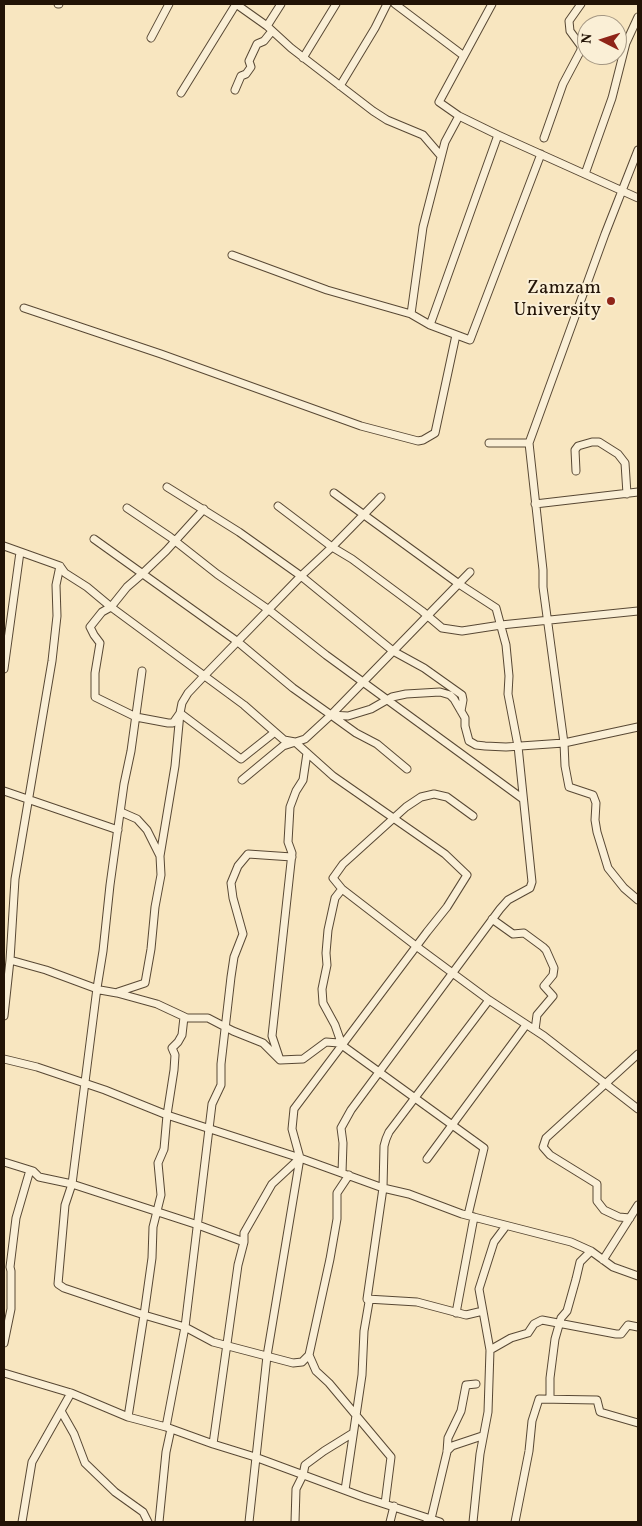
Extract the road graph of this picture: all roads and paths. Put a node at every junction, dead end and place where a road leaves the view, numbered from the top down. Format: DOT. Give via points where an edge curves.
graph roads {
  1 [pos="169,4"];
  2 [pos="236,4"];
  3 [pos="280,4"];
  4 [pos="336,4"];
  5 [pos="386,4"];
  6 [pos="395,4"];
  7 [pos="492,4"];
  8 [pos="581,4"];
  9 [pos="638,17"];
  10 [pos="269,28"];
  11 [pos="151,38"];
  12 [pos="464,56"];
  13 [pos="303,58"];
  14 [pos="340,86"];
  15 [pos="235,90"];
  16 [pos="181,94"];
  17 [pos="459,116"];
  18 [pos="498,135"];
  19 [pos="544,138"];
  20 [pos="638,150"];
  21 [pos="541,154"];
  22 [pos="441,156"];
  23 [pos="585,174"];
  24 [pos="621,191"];
  25 [pos="638,198"];
  26 [pos="232,255"];
  27 [pos="24,308"];
  28 [pos="411,314"];
  29 [pos="430,325"];
  30 [pos="456,334"];
  31 [pos="489,443"];
  32 [pos="529,443"];
  33 [pos="576,472"];
  34 [pos="167,487"];
  35 [pos="638,492"];
  36 [pos="334,493"];
  37 [pos="627,494"];
  38 [pos="382,497"];
  39 [pos="535,504"];
  40 [pos="278,506"];
  41 [pos="127,508"];
  42 [pos="204,509"];
  43 [pos="365,514"];
  44 [pos="94,539"];
  45 [pos="174,540"];
  46 [pos="4,546"];
  47 [pos="332,547"];
  48 [pos="20,552"];
  49 [pos="60,566"];
  50 [pos="470,572"];
  51 [pos="142,574"];
  52 [pos="301,576"];
  53 [pos="459,584"];
  54 [pos="111,607"];
  55 [pos="269,610"];
  56 [pos="638,611"];
  57 [pos="428,616"];
  58 [pos="547,620"];
  59 [pos="502,625"];
  60 [pos="238,642"];
  61 [pos="393,651"];
  62 [pos="4,669"];
  63 [pos="142,671"];
  64 [pos="205,675"];
  65 [pos="364,682"];
  66 [pos="388,700"];
  67 [pos="461,711"];
  68 [pos="180,713"];
  69 [pos="331,715"];
  70 [pos="136,717"];
  71 [pos="638,727"];
  72 [pos="275,732"];
  73 [pos="295,742"];
  74 [pos="564,743"];
  75 [pos="518,746"];
  76 [pos="307,753"];
  77 [pos="407,769"];
  78 [pos="242,780"];
  79 [pos="4,791"];
  80 [pos="29,799"];
  81 [pos="523,799"];
  82 [pos="120,812"];
  83 [pos="473,816"];
  84 [pos="394,819"];
  85 [pos="118,830"];
  86 [pos="160,856"];
  87 [pos="292,857"];
  88 [pos="342,889"];
  89 [pos="638,900"];
  90 [pos="492,919"];
  91 [pos="416,946"];
  92 [pos="10,960"];
  93 [pos="453,973"];
  94 [pos="96,988"];
  95 [pos="117,993"];
  96 [pos="489,1000"];
  97 [pos="4,1016"];
  98 [pos="184,1017"];
  99 [pos="526,1025"];
  100 [pos="226,1028"];
  101 [pos="534,1030"];
  102 [pos="342,1045"];
  103 [pos="638,1054"];
  104 [pos="4,1059"];
  105 [pos="280,1060"];
  106 [pos="379,1071"];
  107 [pos="84,1083"];
  108 [pos="605,1083"];
  109 [pos="416,1098"];
  110 [pos="638,1109"];
  111 [pos="167,1115"];
  112 [pos="452,1125"];
  113 [pos="209,1130"];
  114 [pos="300,1158"];
  115 [pos="427,1159"];
  116 [pos="4,1162"];
  117 [pos="30,1170"];
  118 [pos="346,1174"];
  119 [pos="72,1184"];
  120 [pos="384,1188"];
  121 [pos="638,1205"];
  122 [pos="157,1212"];
  123 [pos="471,1216"];
  124 [pos="630,1218"];
  125 [pos="198,1225"];
  126 [pos="506,1226"];
  127 [pos="244,1242"];
  128 [pos="591,1251"];
  129 [pos="603,1260"];
  130 [pos="4,1268"];
  131 [pos="12,1271"];
  132 [pos="638,1276"];
  133 [pos="367,1299"];
  134 [pos="483,1312"];
  135 [pos="456,1314"];
  136 [pos="144,1315"];
  137 [pos="560,1323"];
  138 [pos="185,1327"];
  139 [pos="638,1327"];
  140 [pos="4,1343"];
  141 [pos="226,1346"];
  142 [pos="490,1350"];
  143 [pos="309,1355"];
  144 [pos="267,1356"];
  145 [pos="4,1373"];
  146 [pos="476,1384"];
  147 [pos="71,1393"];
  148 [pos="550,1399"];
  149 [pos="61,1411"];
  150 [pos="356,1414"];
  151 [pos="128,1417"];
  152 [pos="638,1423"];
  153 [pos="169,1428"];
  154 [pos="353,1433"];
  155 [pos="482,1436"];
  156 [pos="213,1444"];
  157 [pos="447,1452"];
  158 [pos="255,1457"];
  159 [pos="303,1475"];
  160 [pos="345,1490"];
  161 [pos="385,1504"];
  162 [pos="394,1506"];
  163 [pos="429,1521"];
  164 [pos="22,1522"];
  165 [pos="148,1522"];
  166 [pos="159,1522"];
  167 [pos="249,1522"];
  168 [pos="295,1522"];
  169 [pos="390,1522"];
  170 [pos="440,1522"];
  171 [pos="473,1522"];
  172 [pos="514,1522"];
  1 -- 11 [label="street"];
  2 -- 10 [label="street"];
  2 -- 16 [label="street"];
  3 -- 10 [label="street"];
  4 -- 13 [label="street"];
  5 -- 14 [label="street"];
  6 -- 12 [label="street"];
  7 -- 12 [label="street"];
  8 -- 19 [label="street" via="569,21 570,31 581,50 563,84"];
  9 -- 23 [label="street" via="626,43 612,98"];
  10 -- 13 [label="street"];
  10 -- 15 [label="street" via="264,41 257,44 249,61 250,67 241,76"];
  12 -- 17 [label="street" via="439,102"];
  13 -- 14 [label="street"];
  14 -- 22 [label="street" via="386,120 423,135"];
  17 -- 18 [label="street"];
  17 -- 22 [label="street"];
  18 -- 21 [label="street"];
  18 -- 29 [label="street"];
  20 -- 24 [label="street"];
  21 -- 23 [label="street"];
  21 -- 30 [label="street" via="470,340"];
  22 -- 28 [label="street" via="423,227"];
  23 -- 24 [label="street"];
  24 -- 25 [label="street"];
  24 -- 32 [label="street"];
  26 -- 28 [label="street" via="327,290"];
  27 -- 30 [label="street" via="361,426 418,441 435,433"];
  28 -- 29 [label="street"];
  29 -- 30 [label="street"];
  31 -- 32 [label="street"];
  32 -- 39 [label="street"];
  33 -- 37 [label="street" via="575,450 578,446 599,442 618,454 625,464"];
  34 -- 42 [label="street"];
  35 -- 37 [label="street"];
  36 -- 43 [label="street"];
  37 -- 39 [label="street"];
  38 -- 43 [label="street"];
  39 -- 58 [label="street"];
  40 -- 47 [label="street"];
  41 -- 45 [label="street"];
  42 -- 45 [label="street"];
  42 -- 52 [label="street"];
  43 -- 47 [label="street"];
  43 -- 53 [label="street"];
  44 -- 51 [label="street"];
  45 -- 51 [label="street"];
  45 -- 55 [label="street"];
  46 -- 48 [label="street"];
  47 -- 52 [label="street"];
  47 -- 57 [label="street"];
  48 -- 49 [label="street"];
  48 -- 62 [label="street"];
  49 -- 54 [label="street"];
  49 -- 80 [label="street" via="56,584 58,616"];
  50 -- 53 [label="street"];
  51 -- 54 [label="street"];
  51 -- 60 [label="street"];
  52 -- 55 [label="street"];
  52 -- 61 [label="street"];
  53 -- 57 [label="street"];
  53 -- 59 [label="street" via="496,608"];
  54 -- 64 [label="street"];
  54 -- 70 [label="street" via="102,612 90,627 100,643 95,697"];
  55 -- 60 [label="street"];
  55 -- 65 [label="street"];
  56 -- 58 [label="street"];
  57 -- 59 [label="street" via="442,628 462,631"];
  57 -- 61 [label="street"];
  58 -- 59 [label="street"];
  58 -- 74 [label="street"];
  59 -- 75 [label="street" via="509,676 508,694"];
  60 -- 64 [label="street"];
  60 -- 69 [label="street"];
  61 -- 65 [label="street"];
  61 -- 67 [label="street" via="462,695"];
  63 -- 70 [label="street"];
  64 -- 68 [label="street" via="188,693"];
  64 -- 72 [label="street"];
  65 -- 66 [label="street"];
  65 -- 69 [label="street"];
  66 -- 67 [label="street" via="406,694 440,692 450,695"];
  66 -- 69 [label="street" via="348,716"];
  66 -- 81 [label="street"];
  67 -- 75 [label="street" via="472,744"];
  68 -- 70 [label="street" via="168,724"];
  68 -- 72 [label="street" via="241,758"];
  68 -- 86 [label="street"];
  69 -- 73 [label="street" via="305,739"];
  69 -- 77 [label="street" via="377,744"];
  70 -- 82 [label="street"];
  71 -- 74 [label="street"];
  72 -- 73 [label="street" via="284,740"];
  73 -- 76 [label="street"];
  73 -- 78 [label="street" via="283,746"];
  74 -- 75 [label="street"];
  74 -- 89 [label="street" via="569,787 594,796 597,832 608,868"];
  75 -- 81 [label="street"];
  76 -- 84 [label="street"];
  76 -- 87 [label="street" via="303,780 290,807 288,842"];
  79 -- 80 [label="street"];
  80 -- 85 [label="street"];
  80 -- 92 [label="street" via="15,879"];
  81 -- 90 [label="street" via="532,882 530,888 508,900"];
  82 -- 85 [label="street"];
  82 -- 86 [label="street" via="137,819 147,830"];
  83 -- 84 [label="street" via="447,797 434,794 421,797"];
  84 -- 88 [label="street" via="343,864 333,878"];
  84 -- 91 [label="street" via="445,854 467,875"];
  85 -- 94 [label="street"];
  86 -- 95 [label="street" via="161,875 145,983"];
  87 -- 100 [label="street" via="248,854 238,866 231,883 243,934 234,956"];
  87 -- 105 [label="street" via="272,1036"];
  88 -- 91 [label="street"];
  88 -- 102 [label="street" via="335,898 328,930 322,989 323,1004 336,1025"];
  90 -- 93 [label="street"];
  90 -- 101 [label="street" via="513,934 524,933 543,947 554,968 554,975 544,986 553,996 537,1015"];
  91 -- 93 [label="street"];
  91 -- 102 [label="street"];
  92 -- 94 [label="street"];
  92 -- 97 [label="street"];
  93 -- 96 [label="street"];
  93 -- 106 [label="street"];
  94 -- 95 [label="street"];
  94 -- 107 [label="street"];
  95 -- 98 [label="street" via="157,1004"];
  96 -- 99 [label="street"];
  96 -- 109 [label="street"];
  98 -- 100 [label="street" via="208,1018"];
  98 -- 111 [label="street" via="182,1035 172,1048 175,1055"];
  99 -- 101 [label="street"];
  99 -- 112 [label="street"];
  100 -- 105 [label="street" via="263,1044"];
  100 -- 113 [label="street" via="221,1085 212,1104"];
  101 -- 108 [label="street"];
  102 -- 105 [label="street" via="326,1042 303,1059"];
  102 -- 106 [label="street"];
  102 -- 114 [label="street" via="294,1109 292,1129"];
  103 -- 108 [label="street"];
  104 -- 107 [label="street" via="37,1066"];
  106 -- 109 [label="street"];
  106 -- 118 [label="street" via="342,1124"];
  107 -- 111 [label="street"];
  107 -- 119 [label="street"];
  108 -- 110 [label="street"];
  108 -- 124 [label="street" via="546,1138 543,1147 550,1155 597,1184 597,1201 604,1210"];
  109 -- 112 [label="street"];
  109 -- 120 [label="street" via="386,1139"];
  111 -- 113 [label="street"];
  111 -- 122 [label="street" via="164,1149 158,1162 160,1195"];
  112 -- 115 [label="street"];
  112 -- 123 [label="street" via="484,1148"];
  113 -- 114 [label="street"];
  113 -- 125 [label="street"];
  114 -- 118 [label="street"];
  114 -- 127 [label="street" via="272,1184 244,1233"];
  114 -- 144 [label="street"];
  116 -- 117 [label="street"];
  117 -- 119 [label="street" via="39,1177"];
  117 -- 131 [label="street" via="16,1218"];
  118 -- 120 [label="street"];
  118 -- 143 [label="street" via="338,1193 338,1219"];
  119 -- 122 [label="street"];
  119 -- 136 [label="street" via="65,1205 58,1284"];
  120 -- 123 [label="street"];
  120 -- 133 [label="street"];
  121 -- 124 [label="street"];
  122 -- 125 [label="street"];
  122 -- 136 [label="street"];
  123 -- 126 [label="street"];
  123 -- 135 [label="street"];
  124 -- 129 [label="street"];
  125 -- 127 [label="street"];
  125 -- 138 [label="street"];
  126 -- 128 [label="street" via="571,1242"];
  126 -- 134 [label="street" via="494,1242 480,1284"];
  127 -- 141 [label="street"];
  128 -- 129 [label="street"];
  128 -- 137 [label="street" via="580,1262 567,1311"];
  129 -- 132 [label="street"];
  130 -- 131 [label="street"];
  131 -- 140 [label="street" via="11,1309"];
  133 -- 135 [label="street" via="417,1302"];
  133 -- 150 [label="street"];
  134 -- 135 [label="street"];
  134 -- 142 [label="street"];
  136 -- 138 [label="street"];
  136 -- 151 [label="street"];
  137 -- 139 [label="street" via="616,1334 623,1333 628,1325"];
  137 -- 142 [label="street" via="538,1321 528,1333"];
  137 -- 148 [label="street" via="555,1339"];
  138 -- 141 [label="street"];
  138 -- 153 [label="street"];
  141 -- 144 [label="street"];
  141 -- 156 [label="street"];
  142 -- 155 [label="street" via="488,1412"];
  143 -- 144 [label="street" via="298,1363"];
  143 -- 150 [label="street" via="316,1370"];
  144 -- 158 [label="street"];
  145 -- 147 [label="street"];
  146 -- 157 [label="street" via="466,1385 461,1411 448,1438"];
  147 -- 149 [label="street"];
  147 -- 151 [label="street"];
  148 -- 152 [label="street" via="597,1400 600,1412"];
  148 -- 172 [label="street" via="539,1399 532,1421"];
  149 -- 164 [label="street" via="32,1462"];
  149 -- 165 [label="street" via="85,1463 115,1492 143,1512"];
  150 -- 154 [label="street"];
  150 -- 161 [label="street" via="392,1457"];
  151 -- 153 [label="street"];
  153 -- 156 [label="street"];
  153 -- 166 [label="street"];
  154 -- 159 [label="street" via="305,1465"];
  154 -- 160 [label="street"];
  155 -- 157 [label="street" via="452,1446"];
  155 -- 171 [label="street"];
  156 -- 158 [label="street"];
  157 -- 163 [label="street"];
  158 -- 159 [label="street"];
  158 -- 167 [label="street"];
  159 -- 160 [label="street"];
  159 -- 168 [label="street" via="296,1489"];
  160 -- 161 [label="street"];
  161 -- 162 [label="street"];
  162 -- 163 [label="street"];
  162 -- 169 [label="street"];
  163 -- 170 [label="street"];
}
